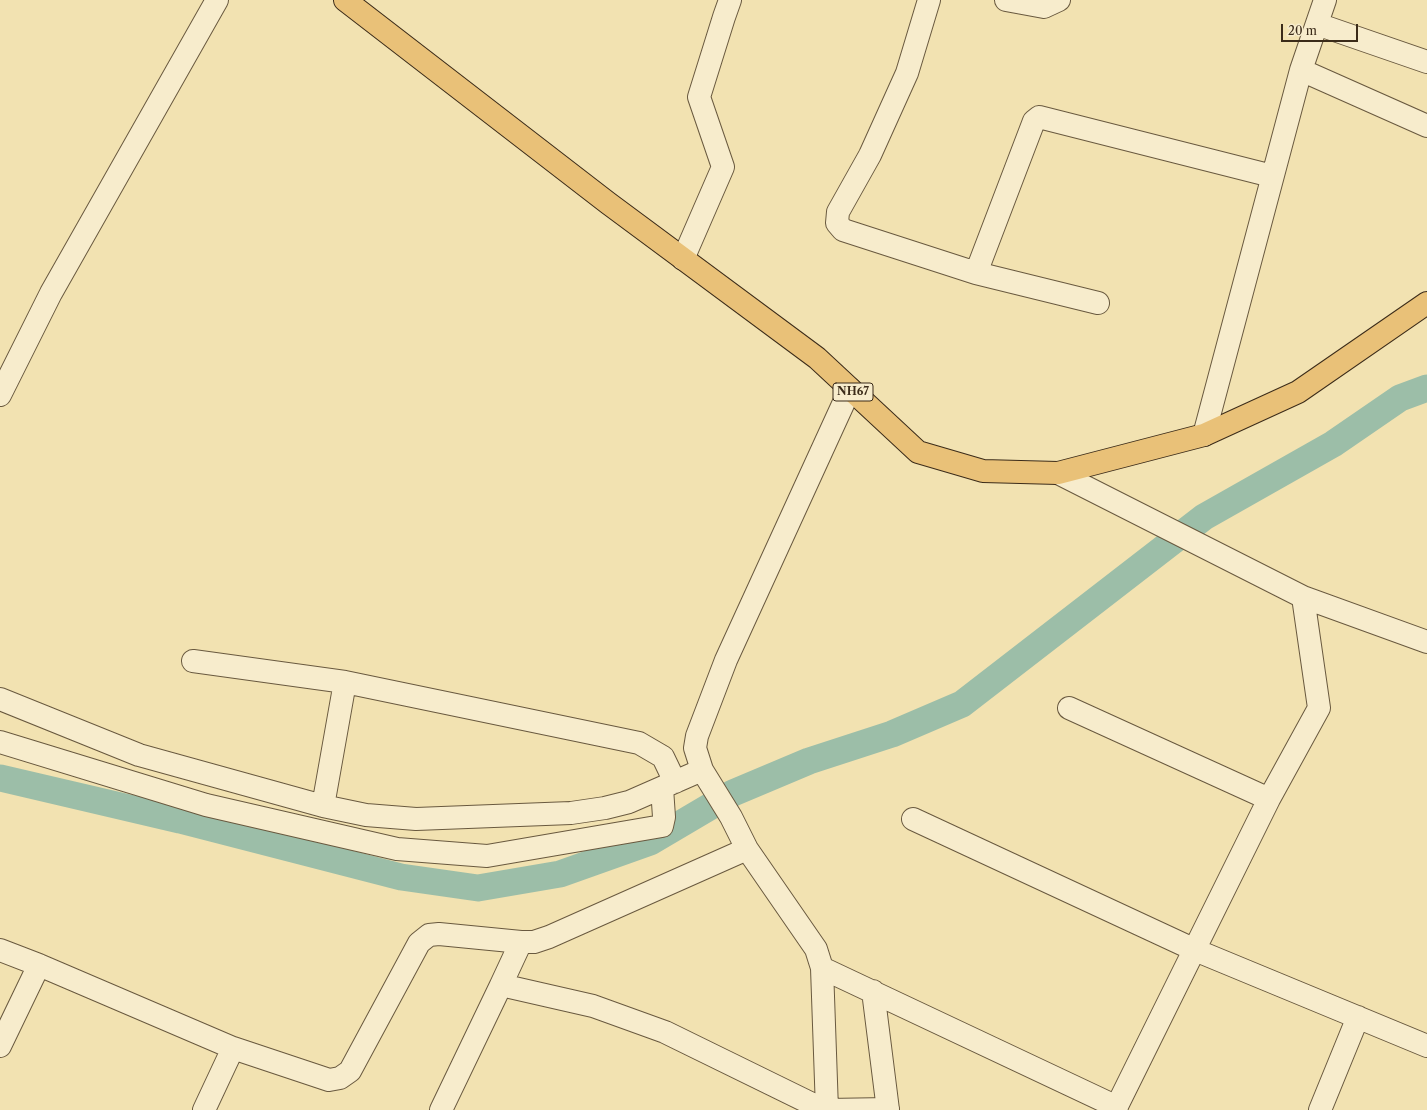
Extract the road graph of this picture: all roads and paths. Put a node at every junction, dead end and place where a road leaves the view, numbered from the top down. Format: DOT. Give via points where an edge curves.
graph roads {
  1 [pos="217,0"];
  2 [pos="345,0"];
  3 [pos="730,0"];
  4 [pos="928,0"];
  5 [pos="1006,0"];
  6 [pos="1058,0"];
  7 [pos="1325,0"];
  8 [pos="1317,24"];
  9 [pos="1427,62"];
  10 [pos="1301,70"];
  11 [pos="1427,126"];
  12 [pos="1272,176"];
  13 [pos="683,259"];
  14 [pos="976,273"];
  15 [pos="1098,302"];
  16 [pos="1427,304"];
  17 [pos="850,389"];
  18 [pos="0,395"];
  19 [pos="1204,435"];
  20 [pos="1058,473"];
  21 [pos="1303,597"];
  22 [pos="1427,642"];
  23 [pos="193,661"];
  24 [pos="345,682"];
  25 [pos="0,699"];
  26 [pos="1069,708"];
  27 [pos="0,742"];
  28 [pos="706,774"];
  29 [pos="668,785"];
  30 [pos="1269,799"];
  31 [pos="323,806"];
  32 [pos="914,819"];
  33 [pos="746,849"];
  34 [pos="521,942"];
  35 [pos="0,950"];
  36 [pos="1195,950"];
  37 [pos="39,965"];
  38 [pos="822,968"];
  39 [pos="502,985"];
  40 [pos="873,991"];
  41 [pos="1358,1017"];
  42 [pos="0,1046"];
  43 [pos="1427,1046"];
  44 [pos="233,1048"];
  45 [pos="1116,1108"];
  46 [pos="204,1110"];
  47 [pos="441,1110"];
  48 [pos="827,1110"];
  49 [pos="888,1110"];
  50 [pos="1320,1110"];
  1 -- 18 [label="street" via="50,293"];
  2 -- 13 [label="highway, NH67"];
  3 -- 13 [label="street" via="699,97 723,167"];
  4 -- 14 [label="street" via="907,73 870,155 838,212 838,223 843,230"];
  5 -- 6 [label="street" via="1044,7"];
  7 -- 8 [label="street"];
  8 -- 9 [label="street"];
  8 -- 10 [label="street"];
  10 -- 11 [label="street"];
  10 -- 12 [label="street"];
  12 -- 14 [label="street" via="1039,117 1034,121"];
  12 -- 19 [label="street"];
  13 -- 17 [label="highway, NH67" via="817,358"];
  14 -- 15 [label="street"];
  16 -- 19 [label="highway, NH67" via="1298,392"];
  17 -- 20 [label="highway, NH67" via="918,452 983,471"];
  17 -- 28 [label="street" via="723,667 697,736 695,748"];
  19 -- 20 [label="highway, NH67"];
  20 -- 21 [label="street"];
  21 -- 22 [label="street"];
  21 -- 30 [label="street" via="1319,708"];
  23 -- 24 [label="street"];
  24 -- 29 [label="street" via="639,742 663,757"];
  24 -- 31 [label="street"];
  25 -- 31 [label="street" via="139,755"];
  26 -- 30 [label="street"];
  27 -- 29 [label="street" via="206,806 397,849 487,856 662,826"];
  28 -- 29 [label="street"];
  28 -- 33 [label="street" via="731,816"];
  29 -- 31 [label="street" via="629,802 571,814 416,819 366,815"];
  30 -- 36 [label="street"];
  32 -- 36 [label="street"];
  33 -- 34 [label="street" via="549,937 534,942"];
  33 -- 38 [label="street" via="816,949"];
  34 -- 39 [label="street"];
  34 -- 44 [label="street" via="439,934 429,935 419,942 350,1071 340,1078 329,1080"];
  35 -- 37 [label="street"];
  36 -- 41 [label="street"];
  36 -- 45 [label="street"];
  37 -- 42 [label="street"];
  37 -- 44 [label="street"];
  38 -- 40 [label="street"];
  38 -- 48 [label="street"];
  39 -- 47 [label="street"];
  39 -- 48 [label="street" via="593,1006 665,1032"];
  40 -- 45 [label="street"];
  40 -- 49 [label="street"];
  41 -- 43 [label="street"];
  41 -- 50 [label="street"];
  44 -- 46 [label="street"];
  48 -- 49 [label="street"];
}
